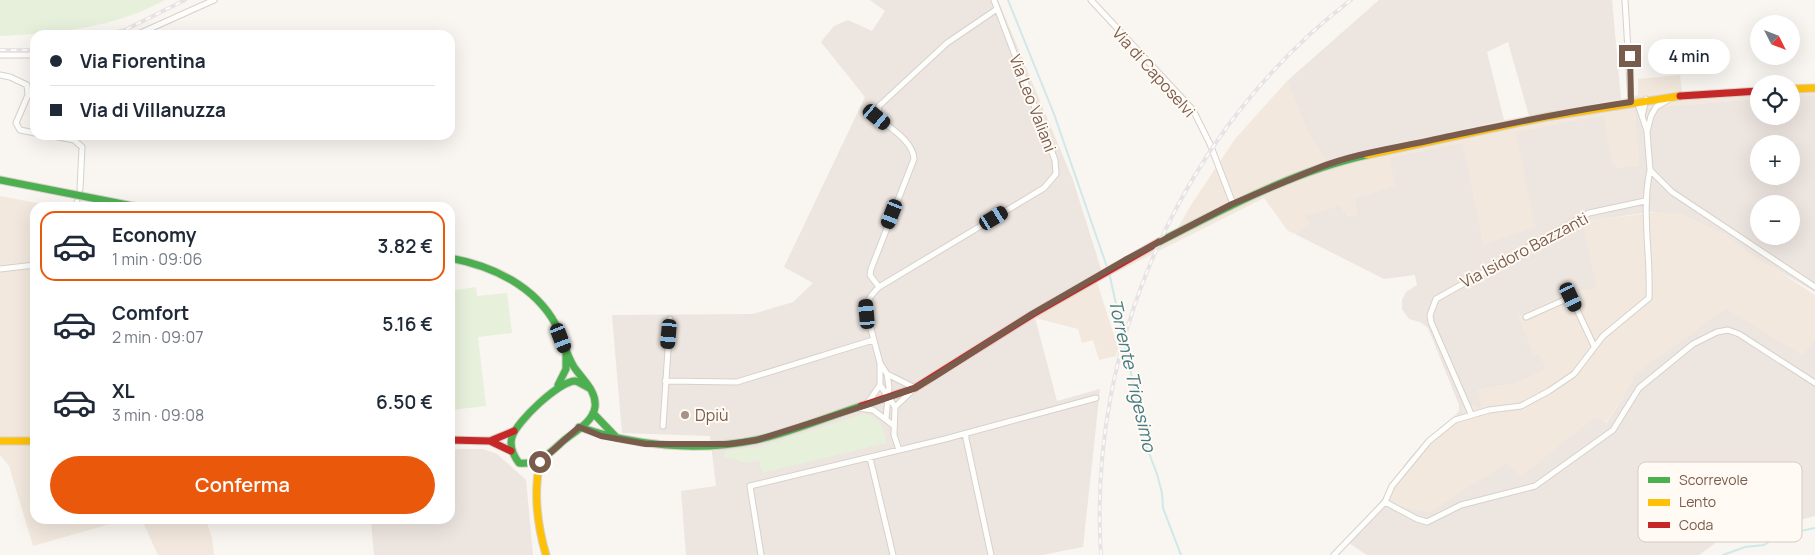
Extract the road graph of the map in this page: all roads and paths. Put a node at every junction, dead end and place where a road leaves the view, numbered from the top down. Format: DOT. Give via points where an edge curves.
graph roads {
  1 [pos="214,0"];
  2 [pos="994,0"];
  3 [pos="1091,0"];
  4 [pos="1625,0"];
  5 [pos="997,9"];
  6 [pos="147,30"];
  7 [pos="30,54"];
  8 [pos="0,55"];
  9 [pos="0,75"];
  10 [pos="1815,88"];
  11 [pos="1800,89"];
  12 [pos="1750,92"];
  13 [pos="1673,96"];
  14 [pos="1646,99"];
  15 [pos="1634,102"];
  16 [pos="1642,116"];
  17 [pos="1651,116"];
  18 [pos="30,132"];
  19 [pos="1647,132"];
  20 [pos="74,140"];
  21 [pos="1650,170"];
  22 [pos="0,180"];
  23 [pos="80,189"];
  24 [pos="1645,201"];
  25 [pos="113,202"];
  26 [pos="1232,204"];
  27 [pos="455,259"];
  28 [pos="30,266"];
  29 [pos="0,269"];
  30 [pos="879,287"];
  31 [pos="1815,287"];
  32 [pos="1526,317"];
  33 [pos="670,319"];
  34 [pos="874,340"];
  35 [pos="1594,346"];
  36 [pos="566,352"];
  37 [pos="880,363"];
  38 [pos="887,374"];
  39 [pos="665,381"];
  40 [pos="1815,383"];
  41 [pos="880,385"];
  42 [pos="589,388"];
  43 [pos="915,388"];
  44 [pos="556,390"];
  45 [pos="887,398"];
  46 [pos="1096,398"];
  47 [pos="867,405"];
  48 [pos="858,408"];
  49 [pos="895,408"];
  50 [pos="593,413"];
  51 [pos="1471,414"];
  52 [pos="886,418"];
  53 [pos="893,425"];
  54 [pos="663,426"];
  55 [pos="579,427"];
  56 [pos="514,431"];
  57 [pos="964,434"];
  58 [pos="455,440"];
  59 [pos="619,440"];
  60 [pos="0,441"];
  61 [pos="30,441"];
  62 [pos="490,441"];
  63 [pos="899,450"];
  64 [pos="511,451"];
  65 [pos="870,458"];
  66 [pos="540,462"];
  67 [pos="528,464"];
  68 [pos="535,481"];
  69 [pos="1385,502"];
  70 [pos="546,555"];
  71 [pos="761,555"];
  72 [pos="893,555"];
  73 [pos="991,555"];
  74 [pos="1334,555"];
  1 -- 6 [label="street"];
  2 -- 5 [label="street, Via Leo Valiani"];
  3 -- 26 [label="street, Via di Caposelvi" via="1193,110 1210,144"];
  4 -- 15 [label="street"];
  5 -- 30 [label="street" via="947,42 879,106 877,117 909,144 914,158 871,269 870,275"];
  5 -- 30 [label="street, Via Leo Valiani" via="1055,160 1054,177 1044,188"];
  7 -- 8 [label="street"];
  9 -- 18 [label="street" via="27,85 28,95 16,123 20,130"];
  10 -- 11 [label="street"];
  12 -- 13 [label="street"];
  13 -- 14 [label="street"];
  13 -- 17 [label="street" via="1656,107"];
  14 -- 15 [label="street"];
  14 -- 16 [label="street"];
  14 -- 17 [label="street"];
  15 -- 16 [label="street"];
  15 -- 26 [label="street" via="1546,116 1339,161"];
  16 -- 19 [label="street"];
  17 -- 19 [label="street"];
  19 -- 21 [label="street"];
  20 -- 23 [label="street" via="82,147"];
  21 -- 24 [label="street"];
  21 -- 31 [label="street" via="1672,192"];
  22 -- 25 [label="street"];
  24 -- 35 [label="street" via="1649,298"];
  24 -- 51 [label="street, Via Isidoro Bazzanti" via="1582,216 1436,299 1431,322"];
  26 -- 43 [label="street" via="1125,260"];
  27 -- 36 [label="street" via="491,268 524,288 552,319"];
  28 -- 29 [label="street"];
  30 -- 34 [label="street, Via Leo Valiani" via="866,303"];
  32 -- 35 [label="street" via="1571,297"];
  33 -- 39 [label="street"];
  34 -- 37 [label="street, Via Leo Valiani"];
  34 -- 39 [label="street" via="737,382"];
  35 -- 51 [label="street" via="1574,374 1549,392 1521,406"];
  36 -- 42 [label="street"];
  36 -- 44 [label="street" via="566,368"];
  37 -- 38 [label="street, Via Leo Valiani"];
  37 -- 41 [label="street"];
  38 -- 43 [label="street"];
  38 -- 45 [label="street" via="890,387"];
  39 -- 54 [label="street"];
  40 -- 69 [label="street" via="1739,334 1728,330 1717,332 1693,344 1650,378 1639,388 1613,430 1535,486 1461,505 1427,522"];
  41 -- 45 [label="street"];
  41 -- 47 [label="street"];
  42 -- 44 [label="street" via="581,382 572,381"];
  42 -- 50 [label="street" via="595,400"];
  43 -- 45 [label="street"];
  43 -- 49 [label="street"];
  44 -- 56 [label="street"];
  45 -- 47 [label="street"];
  45 -- 49 [label="street"];
  45 -- 52 [label="street"];
  46 -- 57 [label="street"];
  47 -- 48 [label="street"];
  48 -- 52 [label="street" via="873,410"];
  48 -- 59 [label="street" via="757,440 730,444 646,444"];
  49 -- 53 [label="street"];
  50 -- 55 [label="street"];
  50 -- 59 [label="street"];
  51 -- 69 [label="street" via="1455,420 1429,441 1392,486"];
  52 -- 53 [label="street"];
  53 -- 63 [label="street"];
  55 -- 59 [label="street"];
  55 -- 66 [label="street"];
  56 -- 62 [label="street"];
  56 -- 64 [label="street" via="510,439"];
  57 -- 63 [label="street"];
  57 -- 73 [label="street"];
  58 -- 62 [label="street"];
  60 -- 61 [label="street"];
  62 -- 64 [label="street"];
  63 -- 65 [label="street"];
  64 -- 67 [label="street" via="519,463"];
  65 -- 71 [label="street" via="750,486"];
  65 -- 72 [label="street"];
  66 -- 67 [label="street"];
  66 -- 68 [label="street"];
  67 -- 68 [label="street"];
  68 -- 70 [label="street" via="534,498"];
  69 -- 74 [label="street"];
}
